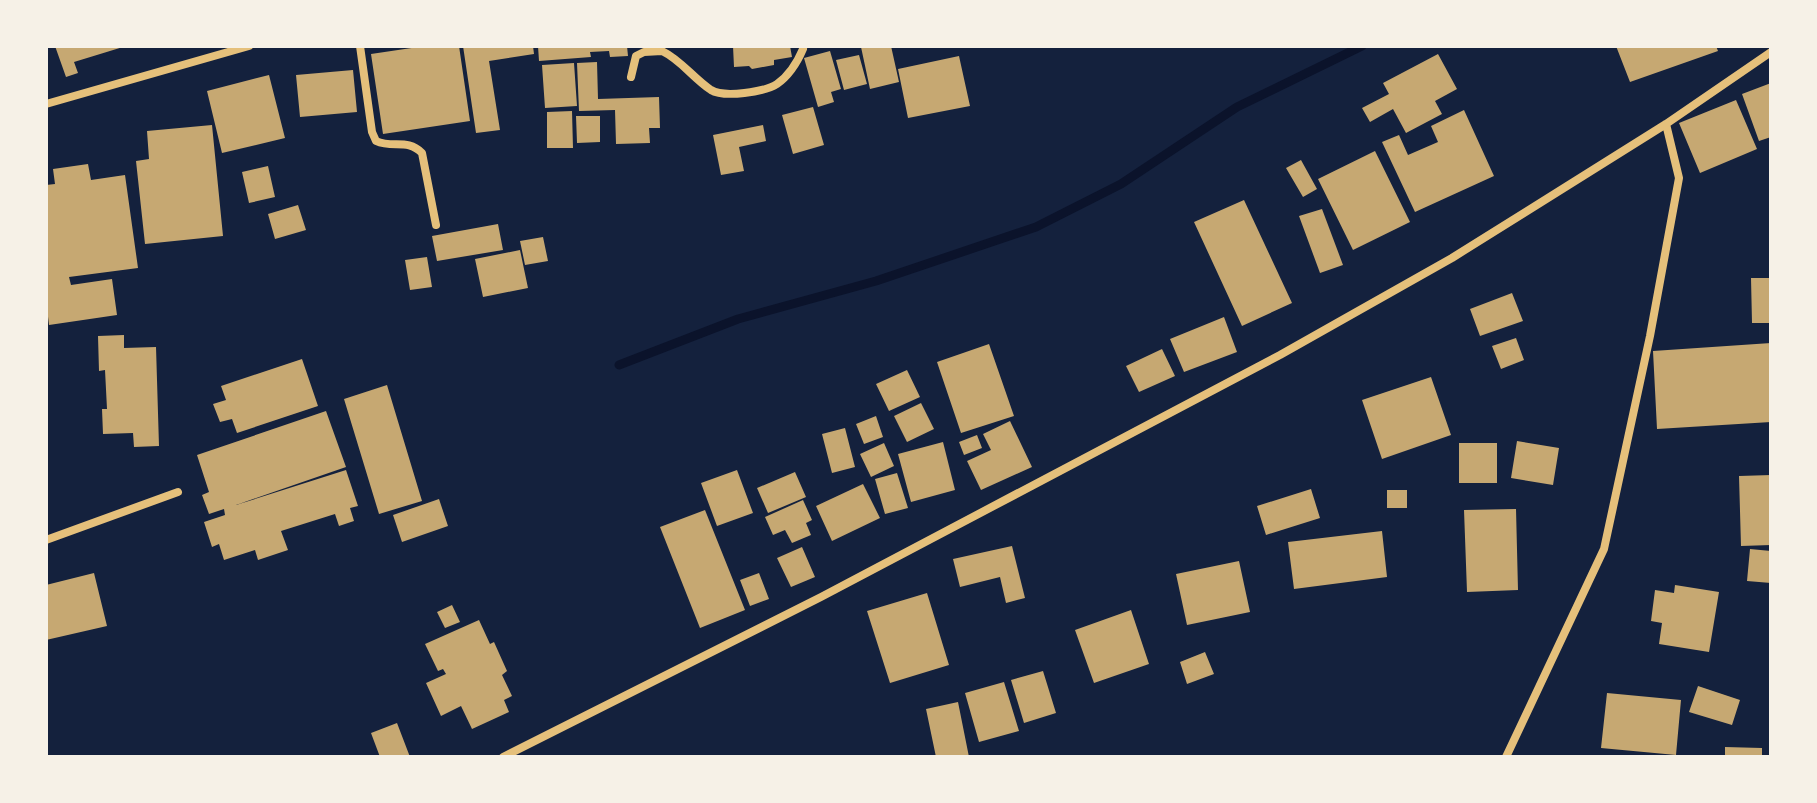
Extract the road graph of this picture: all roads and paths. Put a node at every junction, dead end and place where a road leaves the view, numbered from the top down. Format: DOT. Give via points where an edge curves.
graph roads {
  1 [pos="249,46"];
  2 [pos="360,46"];
  3 [pos="814,46"];
  4 [pos="802,48"];
  5 [pos="1771,52"];
  6 [pos="631,77"];
  7 [pos="46,104"];
  8 [pos="1666,124"];
  9 [pos="436,225"];
  10 [pos="178,492"];
  11 [pos="46,540"];
  12 [pos="503,757"];
  13 [pos="1506,757"];
  1 -- 7 [label="street"];
  2 -- 9 [label="street" via="372,132 386,146 406,143 422,153"];
  3 -- 4 [label="street"];
  4 -- 6 [label="street" via="792,71 775,86 736,94 712,91 662,51 636,56"];
  5 -- 8 [label="street"];
  8 -- 12 [label="street" via="1452,258 1280,355 821,597"];
  8 -- 13 [label="street" via="1679,178 1604,549"];
  10 -- 11 [label="street"];
}
